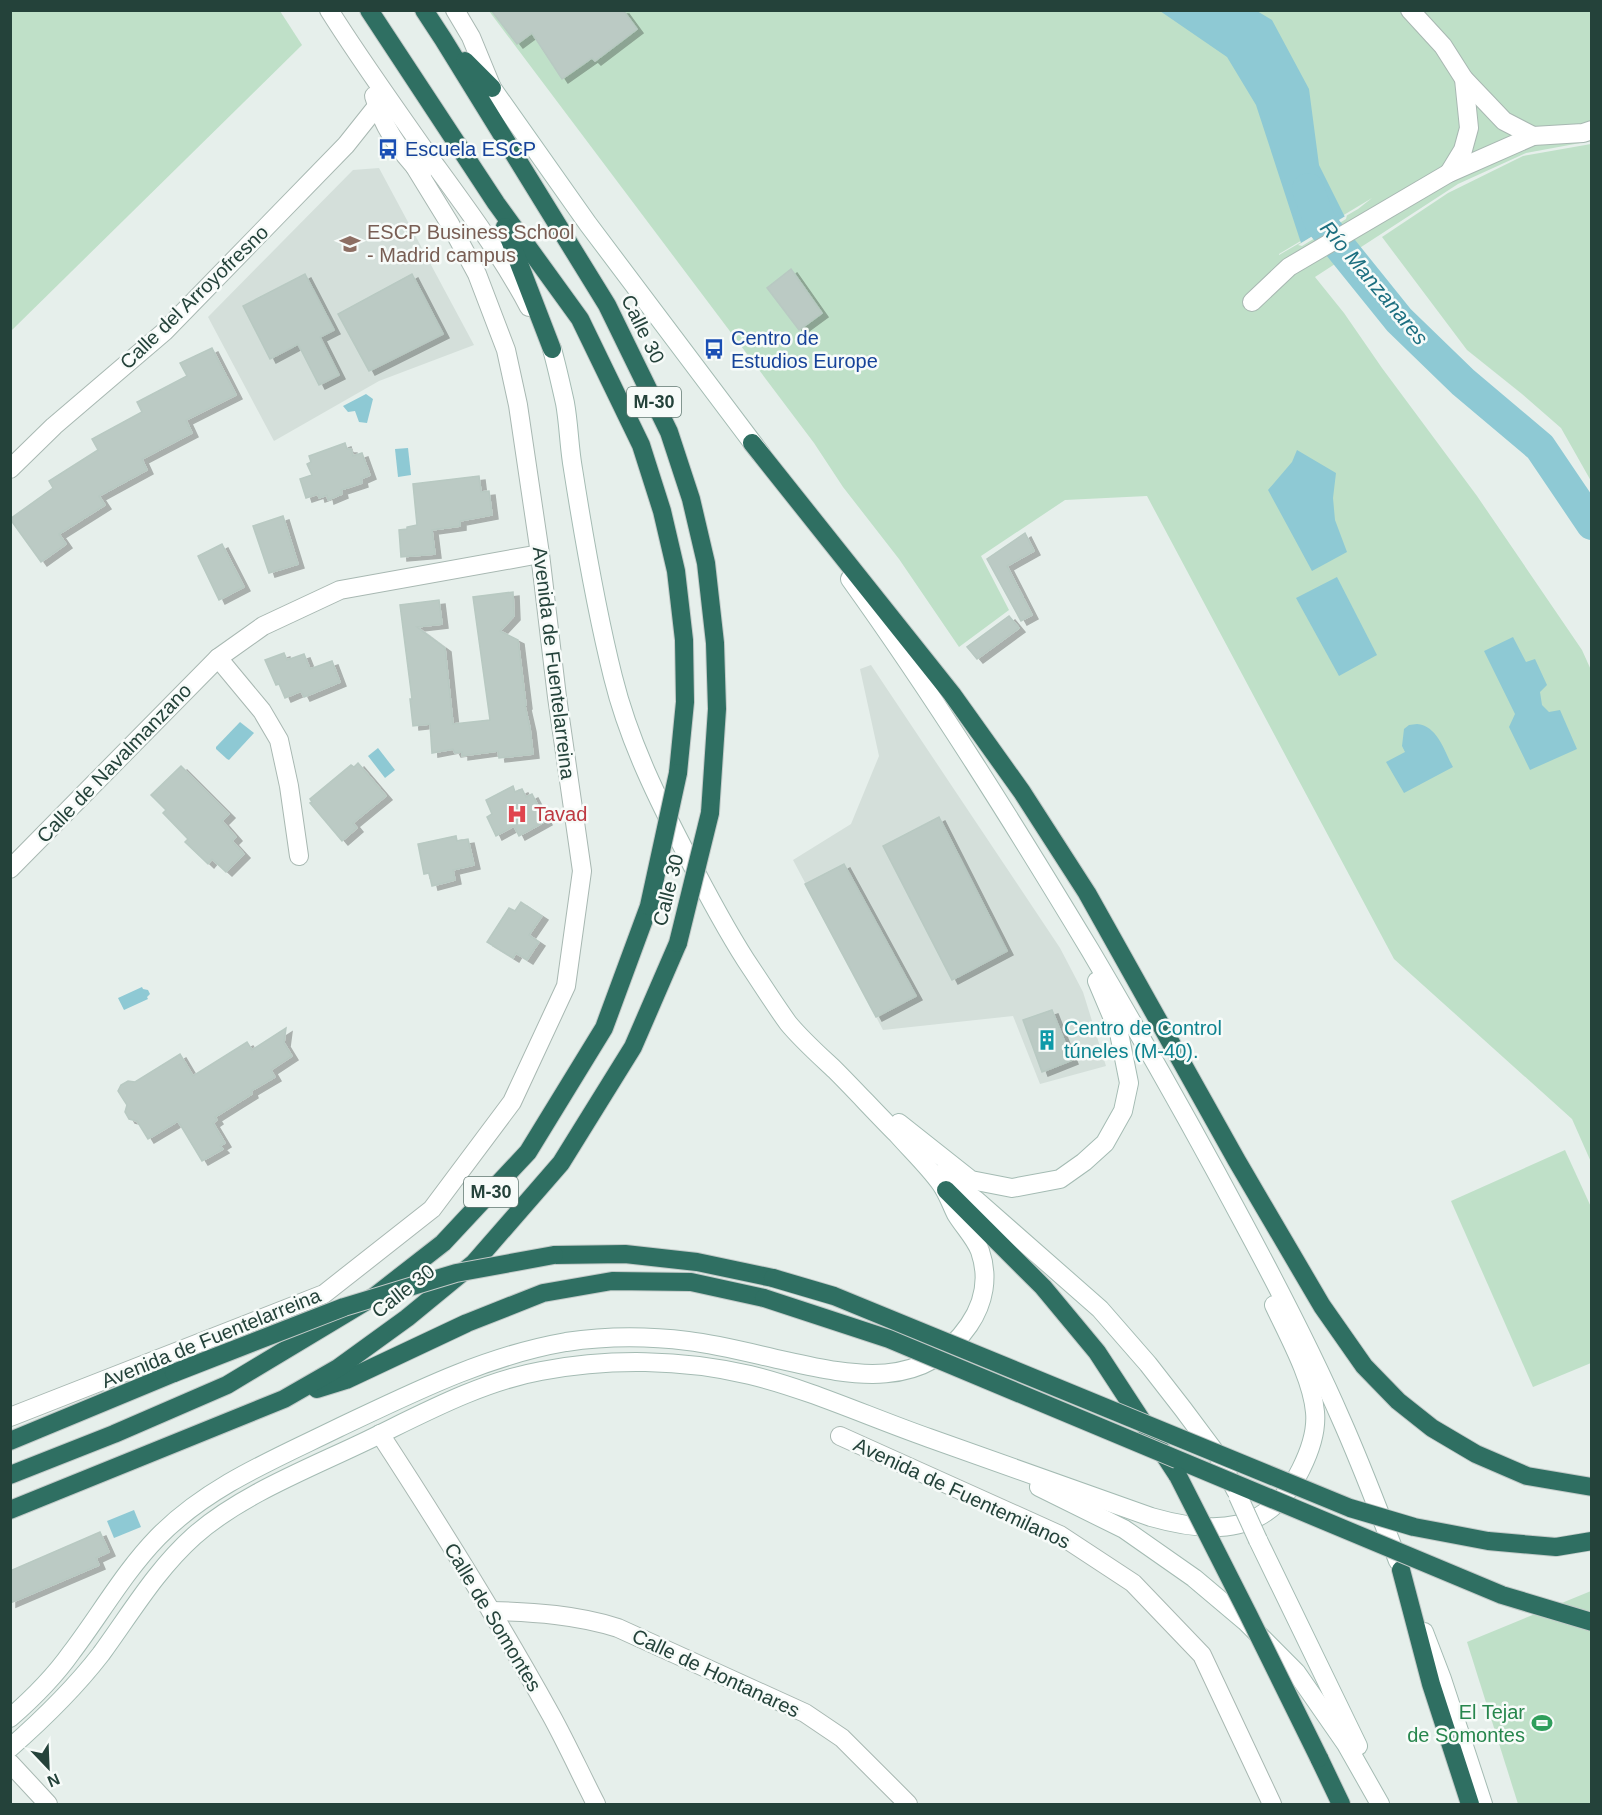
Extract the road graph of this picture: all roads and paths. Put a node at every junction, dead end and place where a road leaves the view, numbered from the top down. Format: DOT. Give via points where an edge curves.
graph roads {
  1 [pos="328,10"];
  2 [pos="369,10"];
  3 [pos="424,10"];
  4 [pos="455,10"];
  5 [pos="1410,10"];
  6 [pos="443,39"];
  7 [pos="366,69"];
  8 [pos="1464,79"];
  9 [pos="492,88"];
  10 [pos="377,106"];
  11 [pos="386,127"];
  12 [pos="1592,130"];
  13 [pos="1533,136"];
  14 [pos="346,144"];
  15 [pos="415,167"];
  16 [pos="1449,173"];
  17 [pos="496,203"];
  18 [pos="496,250"];
  19 [pos="1252,302"];
  20 [pos="552,349"];
  21 [pos="752,443"];
  22 [pos="10,469"];
  23 [pos="540,554"];
  24 [pos="218,657"];
  25 [pos="299,856"];
  26 [pos="10,869"];
  27 [pos="1072,922"];
  28 [pos="860,1096"];
  29 [pos="1186,1115"];
  30 [pos="924,1163"];
  31 [pos="946,1190"];
  32 [pos="284,1399"];
  33 [pos="10,1417"];
  34 [pos="380,1434"];
  35 [pos="840,1436"];
  36 [pos="927,1437"];
  37 [pos="10,1441"];
  38 [pos="10,1475"];
  39 [pos="1592,1487"];
  40 [pos="10,1509"];
  41 [pos="1592,1541"];
  42 [pos="1401,1570"];
  43 [pos="491,1611"];
  44 [pos="1592,1622"];
  45 [pos="10,1718"];
  46 [pos="10,1748"];
  47 [pos="10,1764"];
  48 [pos="48,1804"];
  49 [pos="596,1804"];
  50 [pos="908,1804"];
  51 [pos="1272,1804"];
  52 [pos="1341,1804"];
  53 [pos="1382,1804"];
  54 [pos="1470,1804"];
  55 [pos="1483,1804"];
  1 -- 7 [label="street"];
  2 -- 17 [label="highway, Calle 30 / M-30"];
  3 -- 6 [label="highway, Calle 30 / M-30"];
  4 -- 9 [label="street"];
  5 -- 8 [label="street" via="1443,46"];
  6 -- 9 [label="highway"];
  6 -- 32 [label="highway, Calle 30 / M-30, bridge" via="607,305 669,432 692,499 706,563 714,631 717,709 710,813 678,943 633,1047 561,1163 474,1263 347,1362"];
  7 -- 10 [label="street, Avenida de Fuentelarreina"];
  7 -- 18 [label="street"];
  8 -- 13 [label="street" via="1504,121"];
  8 -- 16 [label="street" via="1469,128 1463,150"];
  9 -- 21 [label="street"];
  10 -- 11 [label="street, Avenida de Fuentelarreina"];
  10 -- 14 [label="street, Calle del Arroyofresno"];
  11 -- 14 [label="street, Calle del Arroyofresno"];
  11 -- 15 [label="street, Avenida de Fuentelarreina"];
  12 -- 13 [label="street"];
  13 -- 16 [label="street"];
  14 -- 22 [label="street, Calle del Arroyofresno" via="164,332"];
  15 -- 18 [label="street, Avenida de Fuentelarreina"];
  15 -- 23 [label="street, Avenida de Fuentelarreina" via="477,274 506,350"];
  16 -- 19 [label="street" via="1289,267"];
  17 -- 20 [label="highway"];
  17 -- 38 [label="highway, Calle 30 / M-30, bridge" via="580,319 640,445 662,511 676,572 684,640 685,702 678,773 649,906 604,1028 528,1152 444,1243 375,1296 227,1385"];
  18 -- 20 [label="street"];
  20 -- 28 [label="street" via="566,407 597,608 614,682 658,801 711,903 790,1026"];
  21 -- 27 [label="street" via="882,624"];
  21 -- 39 [label="highway" via="952,694 1022,792 1087,893 1322,1306 1364,1366 1432,1428 1476,1454 1527,1476"];
  23 -- 24 [label="street, Calle de Navalmanzano" via="340,590 263,626"];
  23 -- 33 [label="street, Avenida de Fuentelarreina" via="582,871 566,986 512,1102 432,1209 324,1294"];
  24 -- 25 [label="street" via="262,711 279,740"];
  24 -- 26 [label="street, Calle de Navalmanzano"];
  27 -- 28 [label="street" via="1119,1033 1129,1083 1123,1112 1105,1143 1084,1162 1060,1179 1012,1188 971,1180"];
  27 -- 29 [label="street"];
  28 -- 30 [label="street"];
  29 -- 36 [label="street" via="1309,1387 1315,1432 1308,1455 1287,1492 1257,1517 1219,1528 1198,1528 1151,1517"];
  29 -- 42 [label="street" via="1308,1346"];
  30 -- 31 [label="street"];
  30 -- 53 [label="street, bridge" via="976,1200 1100,1309 1148,1364 1218,1456 1355,1739"];
  31 -- 45 [label="street" via="978,1246 985,1280 975,1317 959,1339 924,1364 876,1375 823,1369 690,1341 631,1337 544,1346 447,1377 248,1472 193,1507 155,1540 70,1655"];
  31 -- 52 [label="highway, bridge" via="1043,1287 1097,1352 1178,1476"];
  32 -- 40 [label="highway, Calle 30 / M-30"];
  32 -- 44 [label="highway, bridge" via="346,1380 467,1323 543,1293 612,1281 691,1282 764,1298 889,1339 1502,1595"];
  34 -- 36 [label="street" via="452,1400 512,1378 575,1366 634,1362 749,1375 807,1392"];
  34 -- 43 [label="street, Calle de Somontes"];
  34 -- 46 [label="street" via="233,1507 195,1536 154,1579 83,1677"];
  35 -- 51 [label="street, Avenida de Fuentemilanos" via="1060,1535 1133,1583 1202,1655"];
  36 -- 53 [label="street" via="1124,1528 1194,1578 1296,1672"];
  37 -- 41 [label="highway, bridge" via="344,1307 456,1273 554,1255 625,1254 697,1262 834,1296 1350,1508 1414,1527 1488,1542 1556,1547"];
  42 -- 54 [label="highway" via="1431,1684"];
  42 -- 55 [label="street"];
  43 -- 49 [label="street, Calle de Somontes" via="552,1716"];
  43 -- 50 [label="street, Calle de Hontanares" via="597,1621 763,1693 805,1713 842,1738"];
  47 -- 48 [label="street"];
}
